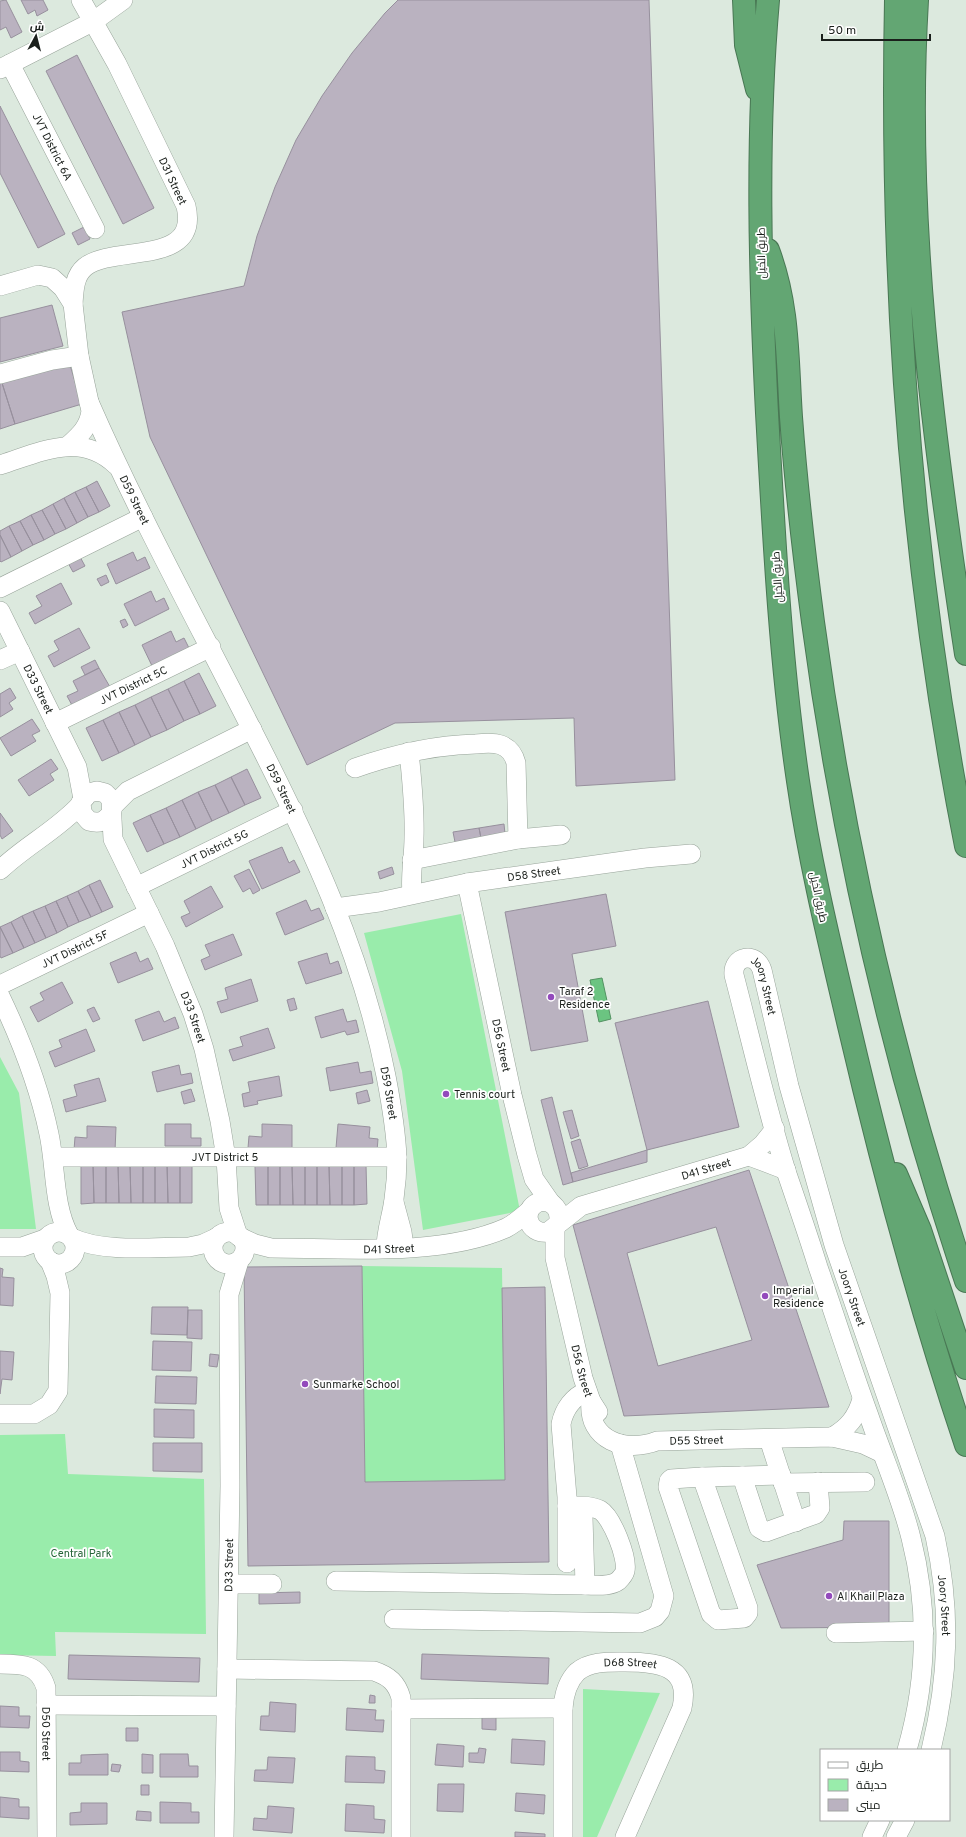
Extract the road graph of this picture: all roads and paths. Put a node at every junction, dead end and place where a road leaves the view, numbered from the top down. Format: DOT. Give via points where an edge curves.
graph roads {
  1 [pos="72,0"];
  2 [pos="81,0"];
  3 [pos="123,0"];
  4 [pos="744,0"];
  5 [pos="768,0"];
  6 [pos="896,0"];
  7 [pos="917,0"];
  8 [pos="87,25"];
  9 [pos="5,66"];
  10 [pos="762,103"];
  11 [pos="95,229"];
  12 [pos="761,232"];
  13 [pos="0,286"];
  14 [pos="73,304"];
  15 [pos="79,356"];
  16 [pos="0,374"];
  17 [pos="89,402"];
  18 [pos="69,446"];
  19 [pos="0,465"];
  20 [pos="117,466"];
  21 [pos="143,516"];
  22 [pos="0,588"];
  23 [pos="0,610"];
  24 [pos="11,645"];
  25 [pos="210,647"];
  26 [pos="966,654"];
  27 [pos="0,660"];
  28 [pos="55,723"];
  29 [pos="252,729"];
  30 [pos="409,752"];
  31 [pos="355,768"];
  32 [pos="128,791"];
  33 [pos="90,805"];
  34 [pos="112,809"];
  35 [pos="293,810"];
  36 [pos="561,836"];
  37 [pos="113,839"];
  38 [pos="518,839"];
  39 [pos="966,846"];
  40 [pos="691,854"];
  41 [pos="412,860"];
  42 [pos="0,870"];
  43 [pos="467,883"];
  44 [pos="136,887"];
  45 [pos="412,894"];
  46 [pos="149,914"];
  47 [pos="338,916"];
  48 [pos="0,985"];
  49 [pos="0,996"];
  50 [pos="774,1129"];
  51 [pos="878,1144"];
  52 [pos="749,1156"];
  53 [pos="54,1157"];
  54 [pos="397,1157"];
  55 [pos="226,1158"];
  56 [pos="786,1170"];
  57 [pos="394,1200"];
  58 [pos="59,1207"];
  59 [pos="229,1208"];
  60 [pos="543,1217"];
  61 [pos="239,1236"];
  62 [pos="70,1237"];
  63 [pos="218,1237"];
  64 [pos="0,1247"];
  65 [pos="101,1247"];
  66 [pos="189,1247"];
  67 [pos="404,1247"];
  68 [pos="47,1248"];
  69 [pos="271,1248"];
  70 [pos="386,1248"];
  71 [pos="71,1258"];
  72 [pos="217,1259"];
  73 [pos="240,1259"];
  74 [pos="966,1281"];
  75 [pos="60,1293"];
  76 [pos="229,1294"];
  77 [pos="966,1368"];
  78 [pos="584,1398"];
  79 [pos="862,1399"];
  80 [pos="0,1414"];
  81 [pos="832,1437"];
  82 [pos="769,1439"];
  83 [pos="657,1441"];
  84 [pos="620,1444"];
  85 [pos="966,1445"];
  86 [pos="882,1453"];
  87 [pos="742,1476"];
  88 [pos="702,1477"];
  89 [pos="782,1479"];
  90 [pos="818,1482"];
  91 [pos="865,1482"];
  92 [pos="567,1501"];
  93 [pos="583,1517"];
  94 [pos="796,1522"];
  95 [pos="567,1563"];
  96 [pos="336,1581"];
  97 [pos="229,1584"];
  98 [pos="272,1584"];
  99 [pos="585,1586"];
  100 [pos="394,1619"];
  101 [pos="924,1631"];
  102 [pos="836,1633"];
  103 [pos="0,1664"];
  104 [pos="227,1669"];
  105 [pos="46,1704"];
  106 [pos="226,1706"];
  107 [pos="563,1708"];
  108 [pos="401,1710"];
  109 [pos="907,1749"];
  110 [pos="931,1749"];
  111 [pos="880,1821"];
  112 [pos="904,1821"];
  113 [pos="47,1837"];
  114 [pos="224,1837"];
  115 [pos="401,1837"];
  116 [pos="563,1837"];
  117 [pos="625,1837"];
  118 [pos="872,1837"];
  119 [pos="896,1837"];
  1 -- 8 [label="street, D31 Street"];
  2 -- 8 [label="street, D31 Street"];
  3 -- 8 [label="street"];
  4 -- 10 [label="highway" via="746,45"];
  5 -- 10 [label="highway, طريق الخيل"];
  6 -- 39 [label="highway" via="897,238 902,348 914,500 932,648"];
  7 -- 26 [label="highway" via="914,117 921,290 934,425"];
  8 -- 9 [label="street"];
  8 -- 14 [label="street, D31 Street" via="117,64 186,206 188,221 182,235 171,245 85,267 77,279"];
  9 -- 11 [label="street, JVT District 6A"];
  10 -- 12 [label="highway, طريق الخيل"];
  12 -- 51 [label="highway, طريق الخيل" via="771,481 790,727 819,898"];
  12 -- 74 [label="highway" via="775,269 787,327 804,554 823,695 848,838 870,942 900,1062"];
  13 -- 14 [label="street" via="45,275 58,282"];
  14 -- 15 [label="street"];
  15 -- 16 [label="street" via="52,360"];
  15 -- 17 [label="street"];
  17 -- 18 [label="street" via="90,420"];
  17 -- 20 [label="street, D59 Street"];
  18 -- 19 [label="street"];
  18 -- 20 [label="street" via="95,451"];
  20 -- 21 [label="street, D59 Street"];
  21 -- 22 [label="street"];
  21 -- 25 [label="street, D59 Street"];
  23 -- 24 [label="street, D33 Street"];
  24 -- 27 [label="street"];
  24 -- 28 [label="street, D33 Street"];
  25 -- 28 [label="street, JVT District 5C"];
  25 -- 29 [label="street, D59 Street"];
  28 -- 33 [label="street, D33 Street" via="77,767"];
  29 -- 32 [label="street"];
  29 -- 35 [label="street, D59 Street"];
  30 -- 31 [label="street"];
  30 -- 38 [label="street" via="494,743 509,749 516,763"];
  30 -- 41 [label="street" via="414,808"];
  32 -- 33 [label="street"];
  32 -- 34 [label="street"];
  33 -- 34 [label="street" via="102,822"];
  33 -- 37 [label="street, D33 Street"];
  33 -- 42 [label="street" via="28,845"];
  34 -- 37 [label="street, D33 Street"];
  35 -- 44 [label="street, JVT District 5G"];
  35 -- 47 [label="street, D59 Street"];
  36 -- 38 [label="street"];
  37 -- 44 [label="street, D33 Street"];
  38 -- 41 [label="street"];
  40 -- 43 [label="street, D58 Street"];
  41 -- 45 [label="street"];
  43 -- 45 [label="street, D58 Street"];
  43 -- 60 [label="street, D56 Street" via="512,1096"];
  44 -- 46 [label="street, D33 Street"];
  45 -- 47 [label="street, D58 Street"];
  46 -- 48 [label="street, JVT District 5F"];
  46 -- 55 [label="street, D33 Street" via="180,980 199,1035 213,1085"];
  47 -- 54 [label="street, D59 Street" via="376,1030 388,1090"];
  49 -- 53 [label="street" via="34,1080"];
  50 -- 52 [label="street, D41 Street" via="763,1144"];
  50 -- 56 [label="street, Joory Street"];
  50 -- 110 [label="street, Joory Street" via="734,975 737,962 745,958 758,962 762,970 789,1086 832,1238 935,1536 942,1572 947,1624 943,1688"];
  51 -- 77 [label="highway" via="912,1207"];
  51 -- 85 [label="highway, طريق الخيل" via="918,1290"];
  52 -- 56 [label="street"];
  52 -- 60 [label="street, D41 Street"];
  53 -- 55 [label="street, JVT District 5"];
  53 -- 58 [label="street"];
  54 -- 55 [label="street, JVT District 5"];
  54 -- 57 [label="street, D59 Street"];
  55 -- 59 [label="street, D33 Street"];
  56 -- 79 [label="street, Joory Street"];
  57 -- 67 [label="street, D59 Street"];
  57 -- 70 [label="street, D59 Street" via="387,1229"];
  58 -- 62 [label="street"];
  58 -- 68 [label="street"];
  59 -- 61 [label="street, D33 Street"];
  59 -- 63 [label="street, D33 Street"];
  60 -- 67 [label="street, D41 Street" via="450,1243"];
  60 -- 78 [label="street, D56 Street" via="555,1258"];
  61 -- 63 [label="street" via="231,1233"];
  61 -- 69 [label="street, D41 Street"];
  61 -- 73 [label="street" via="244,1247"];
  62 -- 65 [label="street"];
  62 -- 68 [label="street" via="60,1232"];
  62 -- 71 [label="street" via="75,1246"];
  63 -- 66 [label="street"];
  63 -- 72 [label="street" via="213,1245"];
  64 -- 68 [label="street"];
  65 -- 66 [label="street"];
  65 -- 71 [label="street"];
  66 -- 72 [label="street"];
  67 -- 70 [label="street, D41 Street"];
  68 -- 71 [label="street" via="58,1264"];
  68 -- 75 [label="street"];
  69 -- 70 [label="street, D41 Street"];
  69 -- 73 [label="street, D41 Street"];
  71 -- 75 [label="street"];
  72 -- 73 [label="street" via="227,1264"];
  72 -- 76 [label="street, D33 Street"];
  73 -- 76 [label="street, D33 Street"];
  75 -- 80 [label="street" via="59,1382 55,1399 42,1411 34,1414"];
  76 -- 97 [label="street, D33 Street"];
  78 -- 83 [label="street, D56 Street" via="596,1407 602,1421 612,1431 626,1437"];
  78 -- 84 [label="street, D55 Street" via="598,1430 607,1439"];
  78 -- 92 [label="street" via="565,1410 561,1424"];
  79 -- 81 [label="street" via="855,1418"];
  79 -- 86 [label="street, Joory Street"];
  81 -- 82 [label="street, D55 Street"];
  81 -- 86 [label="street, D55 Street" via="863,1444"];
  82 -- 83 [label="street, D55 Street"];
  82 -- 89 [label="street"];
  83 -- 84 [label="street, D55 Street" via="644,1445"];
  84 -- 100 [label="street" via="662,1588 663,1604 655,1617 640,1623"];
  86 -- 101 [label="street, Joory Street" via="911,1538 922,1599"];
  87 -- 88 [label="street"];
  87 -- 89 [label="street"];
  87 -- 94 [label="street" via="761,1530 769,1531"];
  88 -- 88 [label="street" via="671,1479 668,1487 711,1614 718,1620 744,1618 748,1608"];
  89 -- 90 [label="street"];
  89 -- 94 [label="street"];
  90 -- 91 [label="street"];
  90 -- 94 [label="street" via="818,1511"];
  92 -- 95 [label="street"];
  92 -- 99 [label="street" via="601,1500 606,1503 613,1514 625,1562 625,1572 616,1583"];
  93 -- 99 [label="street"];
  96 -- 99 [label="street"];
  97 -- 98 [label="street"];
  97 -- 104 [label="street, D33 Street"];
  101 -- 102 [label="street"];
  101 -- 109 [label="street, Joory Street" via="920,1697"];
  103 -- 105 [label="street, D50 Street" via="25,1665 41,1676 46,1688"];
  104 -- 106 [label="street, D33 Street"];
  104 -- 108 [label="street" via="374,1671 382,1673 395,1683 401,1698"];
  105 -- 106 [label="street"];
  105 -- 113 [label="street, D50 Street"];
  106 -- 114 [label="street, D33 Street"];
  107 -- 108 [label="street"];
  107 -- 116 [label="street, D68 Street"];
  107 -- 117 [label="street, D68 Street" via="565,1692 571,1678 587,1666 596,1663 658,1663 672,1671 681,1684 682,1708"];
  108 -- 115 [label="street"];
  111 -- 118 [label="street"];
  112 -- 119 [label="street"];
}
